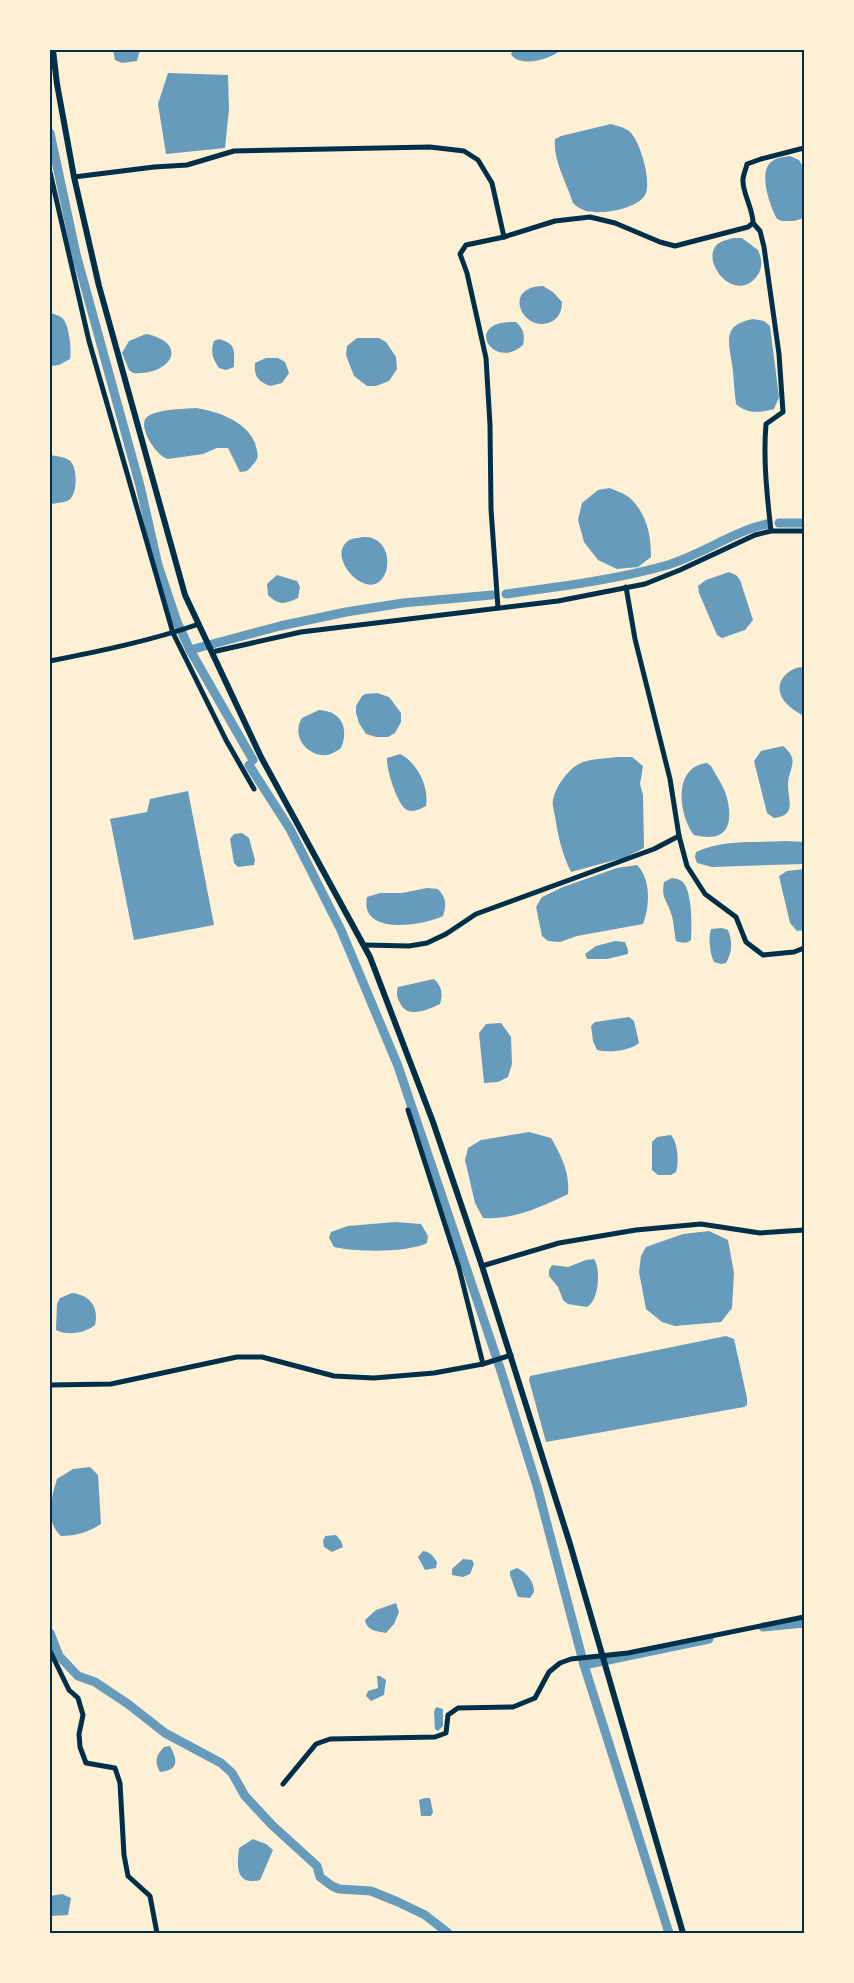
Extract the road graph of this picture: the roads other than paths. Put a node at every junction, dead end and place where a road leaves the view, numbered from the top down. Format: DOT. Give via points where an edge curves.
graph roads {
  1 [pos="53,50"];
  2 [pos="804,148"];
  3 [pos="50,172"];
  4 [pos="74,177"];
  5 [pos="754,223"];
  6 [pos="504,237"];
  7 [pos="771,531"];
  8 [pos="804,531"];
  9 [pos="626,587"];
  10 [pos="498,608"];
  11 [pos="199,624"];
  12 [pos="173,633"];
  13 [pos="212,652"];
  14 [pos="50,661"];
  15 [pos="254,789"];
  16 [pos="679,836"];
  17 [pos="364,945"];
  18 [pos="804,948"];
  19 [pos="408,1110"];
  20 [pos="804,1230"];
  21 [pos="482,1266"];
  22 [pos="511,1355"];
  23 [pos="483,1364"];
  24 [pos="50,1385"];
  25 [pos="804,1618"];
  26 [pos="50,1651"];
  27 [pos="603,1656"];
  28 [pos="283,1784"];
  29 [pos="157,1933"];
  30 [pos="683,1933"];
  1 -- 4 [label="street"];
  2 -- 5 [label="street" via="747,164 743,187"];
  3 -- 12 [label="street" via="89,340"];
  4 -- 6 [label="street" via="187,165 234,152 430,146 464,151 478,160 492,183"];
  4 -- 11 [label="street" via="129,396 185,594"];
  5 -- 6 [label="street" via="675,246 590,216"];
  5 -- 7 [label="street" via="760,230 764,247 779,354 783,412 766,424 765,431 765,473"];
  6 -- 10 [label="street" via="466,245 460,254 486,358"];
  7 -- 8 [label="street"];
  7 -- 9 [label="street" via="645,584"];
  9 -- 10 [label="street"];
  9 -- 16 [label="street" via="635,639 670,779"];
  10 -- 13 [label="street" via="301,632"];
  11 -- 12 [label="street"];
  11 -- 13 [label="street"];
  12 -- 14 [label="street"];
  12 -- 15 [label="street"];
  13 -- 17 [label="street" via="261,758"];
  16 -- 17 [label="street" via="654,849 476,914 427,943"];
  16 -- 18 [label="street" via="687,866 705,894 736,917 746,942 763,955"];
  17 -- 21 [label="street" via="429,1113"];
  19 -- 23 [label="street" via="459,1268"];
  20 -- 21 [label="street" via="760,1232 701,1224 636,1230 559,1243"];
  21 -- 22 [label="street"];
  22 -- 23 [label="street"];
  22 -- 27 [label="street"];
  23 -- 24 [label="street" via="434,1373 374,1378 334,1376 262,1357 237,1357 111,1384"];
  25 -- 27 [label="street"];
  26 -- 29 [label="street" via="69,1690 78,1698 83,1715 80,1747 86,1763 114,1768 120,1783 128,1876 150,1896"];
  27 -- 28 [label="street" via="560,1663 549,1672 534,1698 513,1707 458,1708 448,1715 446,1733 435,1737 330,1739 316,1744"];
  27 -- 30 [label="street"];
}
